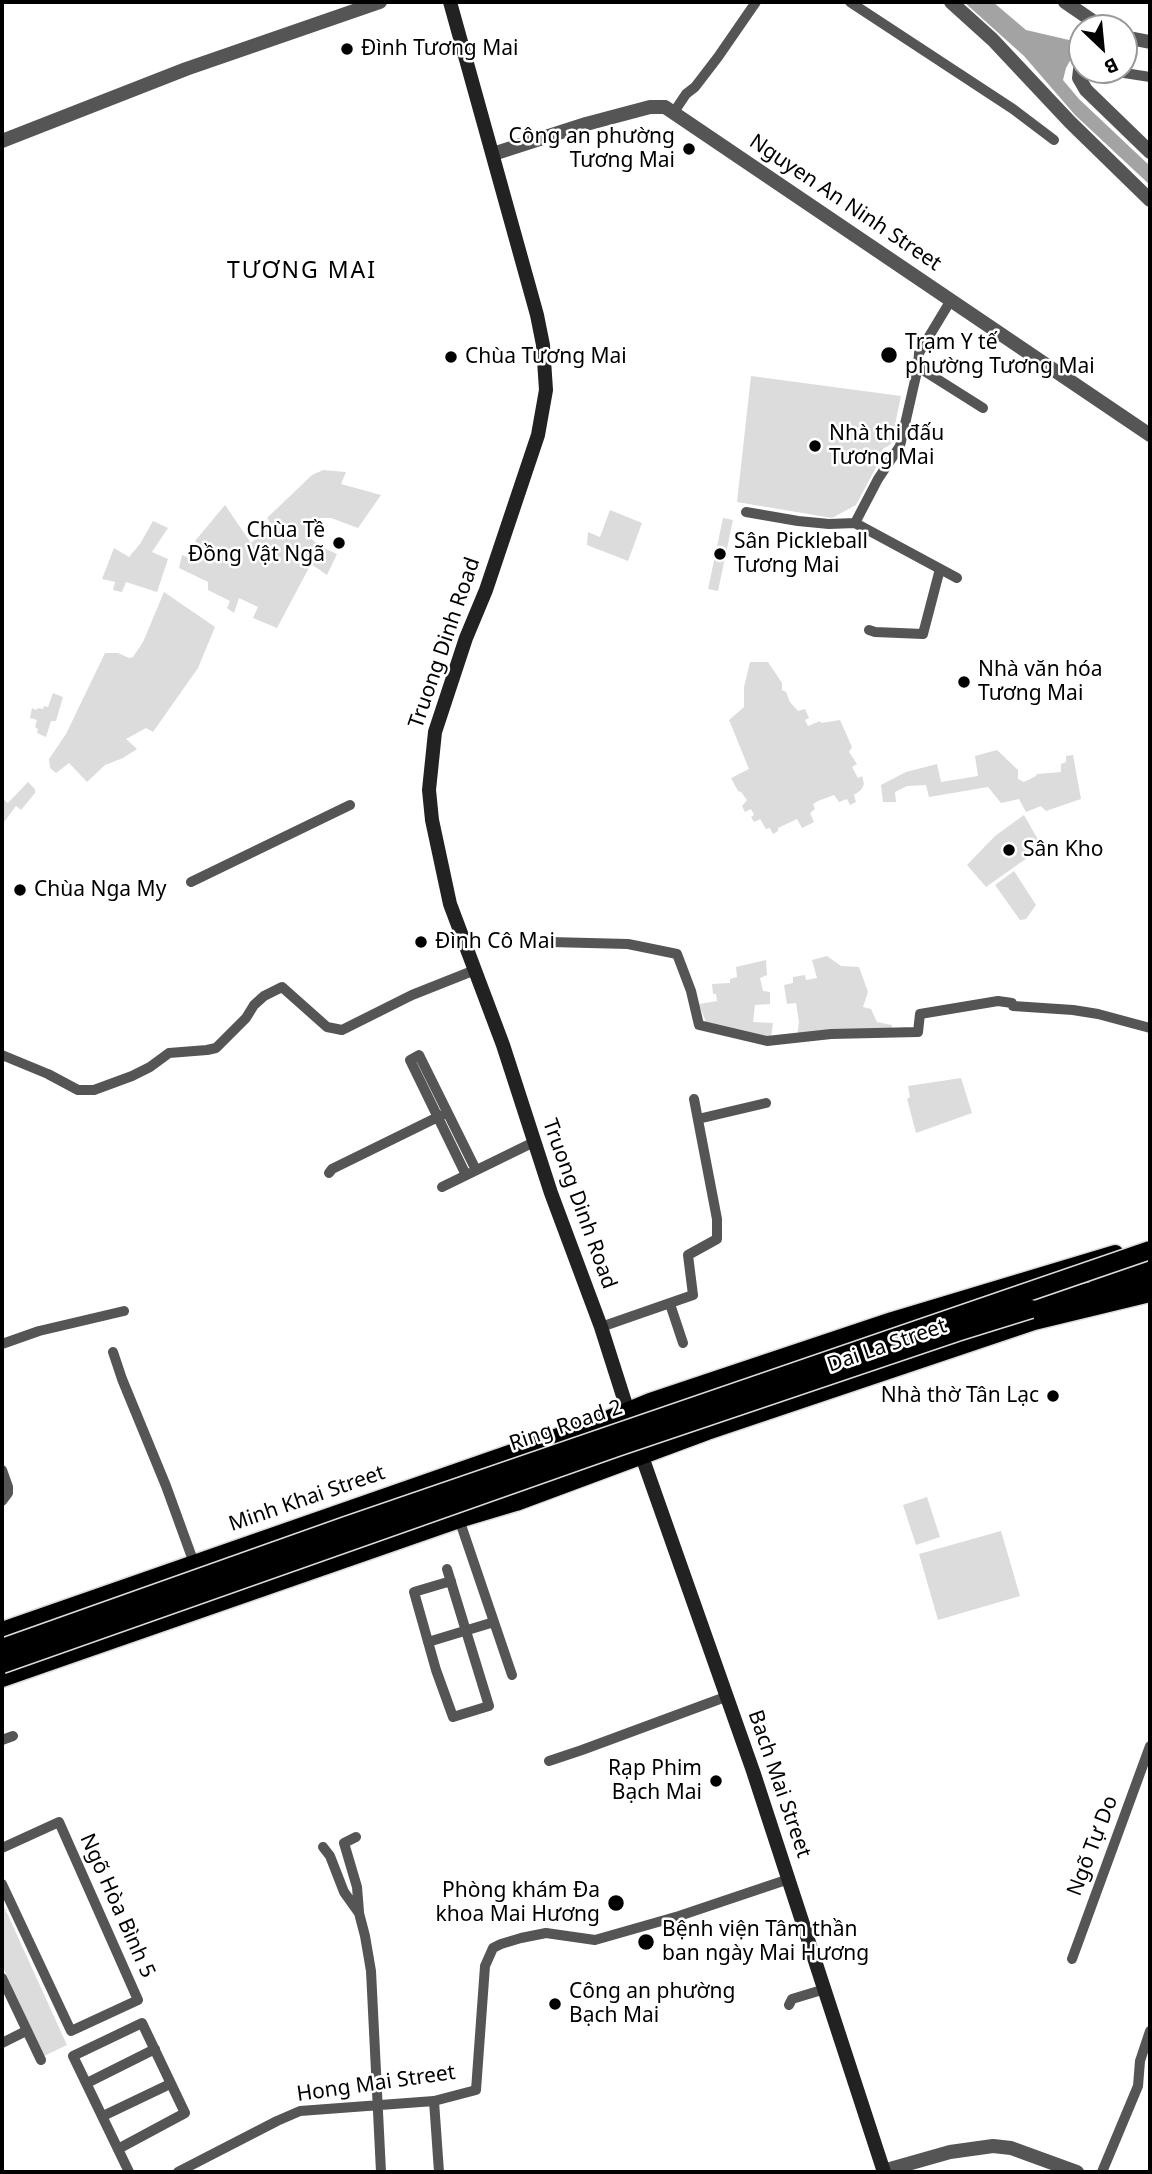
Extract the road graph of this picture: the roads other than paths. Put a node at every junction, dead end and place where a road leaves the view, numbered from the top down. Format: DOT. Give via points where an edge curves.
graph roads {
  1 [pos="380,2"];
  2 [pos="450,2"];
  3 [pos="756,2"];
  4 [pos="850,2"];
  5 [pos="951,2"];
  6 [pos="1082,84"];
  7 [pos="674,112"];
  8 [pos="1054,140"];
  9 [pos="2,141"];
  10 [pos="1150,152"];
  11 [pos="493,154"];
  12 [pos="1150,200"];
  13 [pos="951,300"];
  14 [pos="918,367"];
  15 [pos="983,408"];
  16 [pos="1150,435"];
  17 [pos="746,512"];
  18 [pos="855,523"];
  19 [pos="940,569"];
  20 [pos="957,578"];
  21 [pos="869,630"];
  22 [pos="350,805"];
  23 [pos="191,882"];
  24 [pos="550,942"];
  25 [pos="475,970"];
  26 [pos="1150,1028"];
  27 [pos="2,1055"];
  28 [pos="694,1100"];
  29 [pos="766,1103"];
  30 [pos="443,1115"];
  31 [pos="698,1119"];
  32 [pos="534,1142"];
  33 [pos="329,1173"];
  34 [pos="471,1173"];
  35 [pos="442,1187"];
  36 [pos="1150,1248"];
  37 [pos="1150,1262"];
  38 [pos="1149,1289"];
  39 [pos="1029,1301"];
  40 [pos="670,1304"];
  41 [pos="124,1311"];
  42 [pos="601,1327"];
  43 [pos="683,1343"];
  44 [pos="2,1344"];
  45 [pos="113,1352"];
  46 [pos="741,1372"];
  47 [pos="628,1411"];
  48 [pos="758,1414"];
  49 [pos="642,1456"];
  50 [pos="2,1470"];
  51 [pos="2,1502"];
  52 [pos="459,1519"];
  53 [pos="194,1563"];
  54 [pos="447,1569"];
  55 [pos="451,1581"];
  56 [pos="59,1611"];
  57 [pos="494,1622"];
  58 [pos="467,1630"];
  59 [pos="2,1631"];
  60 [pos="2,1641"];
  61 [pos="428,1642"];
  62 [pos="2,1648"];
  63 [pos="75,1652"];
  64 [pos="2,1673"];
  65 [pos="512,1675"];
  66 [pos="728,1696"];
  67 [pos="1150,1746"];
  68 [pos="549,1761"];
  69 [pos="356,1838"];
  70 [pos="323,1847"];
  71 [pos="2,1849"];
  72 [pos="789,1879"];
  73 [pos="2,1884"];
  74 [pos="359,1913"];
  75 [pos="1072,1959"];
  76 [pos="2,1978"];
  77 [pos="825,1989"];
  78 [pos="789,2005"];
  79 [pos="26,2031"];
  80 [pos="1150,2031"];
  81 [pos="2,2043"];
  82 [pos="155,2049"];
  83 [pos="41,2060"];
  84 [pos="87,2084"];
  85 [pos="170,2084"];
  86 [pos="434,2101"];
  87 [pos="378,2105"];
  88 [pos="103,2116"];
  89 [pos="118,2148"];
  90 [pos="883,2171"];
  91 [pos="129,2172"];
  92 [pos="178,2172"];
  93 [pos="381,2172"];
  94 [pos="439,2172"];
  95 [pos="1077,2172"];
  96 [pos="1102,2172"];
  1 -- 9 [label="street" via="186,69"];
  2 -- 11 [label="main road, Truong Dinh Road"];
  3 -- 7 [label="street"];
  4 -- 8 [label="street"];
  5 -- 12 [label="street"];
  6 -- 10 [label="street"];
  7 -- 11 [label="street, Nguyen An Ninh Street" via="650,107"];
  7 -- 13 [label="street, Nguyen An Ninh Street"];
  11 -- 25 [label="main road, Truong Dinh Road" via="537,315 546,390 538,435 461,650 432,751 432,820 450,904"];
  13 -- 14 [label="street" via="919,353"];
  13 -- 16 [label="street, Nguyen An Ninh Street"];
  14 -- 15 [label="street"];
  14 -- 18 [label="street" via="900,446"];
  17 -- 18 [label="street" via="798,521"];
  18 -- 19 [label="street"];
  19 -- 20 [label="street"];
  19 -- 21 [label="street" via="923,634"];
  22 -- 23 [label="street"];
  24 -- 26 [label="street" via="628,944 677,954 699,1025 767,1041 918,1032 920,1014 998,1001 1098,1014"];
  25 -- 27 [label="street" via="342,1030 327,1027 282,987 254,1005 216,1048 169,1054 132,1076 94,1090 78,1090"];
  25 -- 32 [label="main road, Truong Dinh Road"];
  28 -- 31 [label="street"];
  29 -- 31 [label="street"];
  30 -- 30 [label="street" via="419,1055 410,1060"];
  30 -- 33 [label="street"];
  30 -- 34 [label="street"];
  31 -- 40 [label="street" via="717,1239 688,1255 693,1295"];
  32 -- 34 [label="street"];
  32 -- 42 [label="main road, Truong Dinh Road"];
  34 -- 35 [label="street"];
  36 -- 39 [label="main road, bridge"];
  36 -- 46 [label="main road, Dai La Street" via="892,1321"];
  37 -- 39 [label="main road, Ring Road 2, bridge"];
  38 -- 39 [label="main road, Ring Road 2"];
  38 -- 48 [label="main road, Dai La Street" via="1034,1321"];
  39 -- 62 [label="main road, Ring Road 2, bridge" via="346,1526"];
  39 -- 64 [label="main road, Ring Road 2, bridge" via="957,1332 617,1447"];
  40 -- 42 [label="street"];
  40 -- 43 [label="street"];
  41 -- 44 [label="street"];
  42 -- 47 [label="main road, Truong Dinh Road"];
  45 -- 53 [label="street"];
  46 -- 47 [label="main road, Dai La Street"];
  46 -- 48 [label="main road"];
  47 -- 49 [label="main road, Bach Mai Street"];
  47 -- 53 [label="main road, Minh Khai Street"];
  48 -- 49 [label="main road, Dai La Street"];
  49 -- 52 [label="main road"];
  49 -- 66 [label="main road, Bach Mai Street"];
  50 -- 51 [label="street" via="8,1493"];
  52 -- 57 [label="street"];
  52 -- 63 [label="main road"];
  53 -- 56 [label="main road, Minh Khai Street"];
  54 -- 55 [label="street"];
  55 -- 58 [label="street"];
  55 -- 61 [label="street" via="414,1592"];
  56 -- 59 [label="main road, Minh Khai Street"];
  56 -- 63 [label="main road" via="53,1636 63,1649"];
  57 -- 58 [label="street"];
  57 -- 65 [label="street"];
  58 -- 61 [label="street"];
  58 -- 61 [label="street" via="489,1706 453,1717"];
  60 -- 64 [label="main road" via="13,1659 9,1672"];
  63 -- 64 [label="main road"];
  66 -- 68 [label="street"];
  66 -- 72 [label="main road, Bach Mai Street"];
  67 -- 75 [label="street, Ngõ Tự Do"];
  69 -- 74 [label="street" via="344,1843"];
  70 -- 74 [label="street"];
  71 -- 73 [label="street, Ngõ Hòa Bình 5" via="59,1822 138,2000 71,2031"];
  72 -- 77 [label="main road, Bach Mai Street"];
  72 -- 86 [label="street, Hong Mai Street" via="595,1940 546,1933 493,1948 485,1966 476,2090"];
  74 -- 87 [label="street" via="371,1972"];
  76 -- 79 [label="street"];
  77 -- 78 [label="street" via="792,1999"];
  77 -- 90 [label="main road, Bach Mai Street"];
  79 -- 81 [label="street"];
  79 -- 83 [label="street"];
  80 -- 96 [label="street" via="1138,2086"];
  82 -- 84 [label="street"];
  82 -- 84 [label="street" via="142,2023 73,2056"];
  82 -- 85 [label="street"];
  84 -- 88 [label="street"];
  85 -- 88 [label="street"];
  85 -- 89 [label="street" via="186,2113"];
  86 -- 87 [label="street, Hong Mai Street"];
  86 -- 94 [label="street"];
  87 -- 92 [label="street, Hong Mai Street" via="300,2111"];
  87 -- 93 [label="street"];
  88 -- 89 [label="street"];
  89 -- 91 [label="street"];
  90 -- 95 [label="street" via="993,2146"];
}
